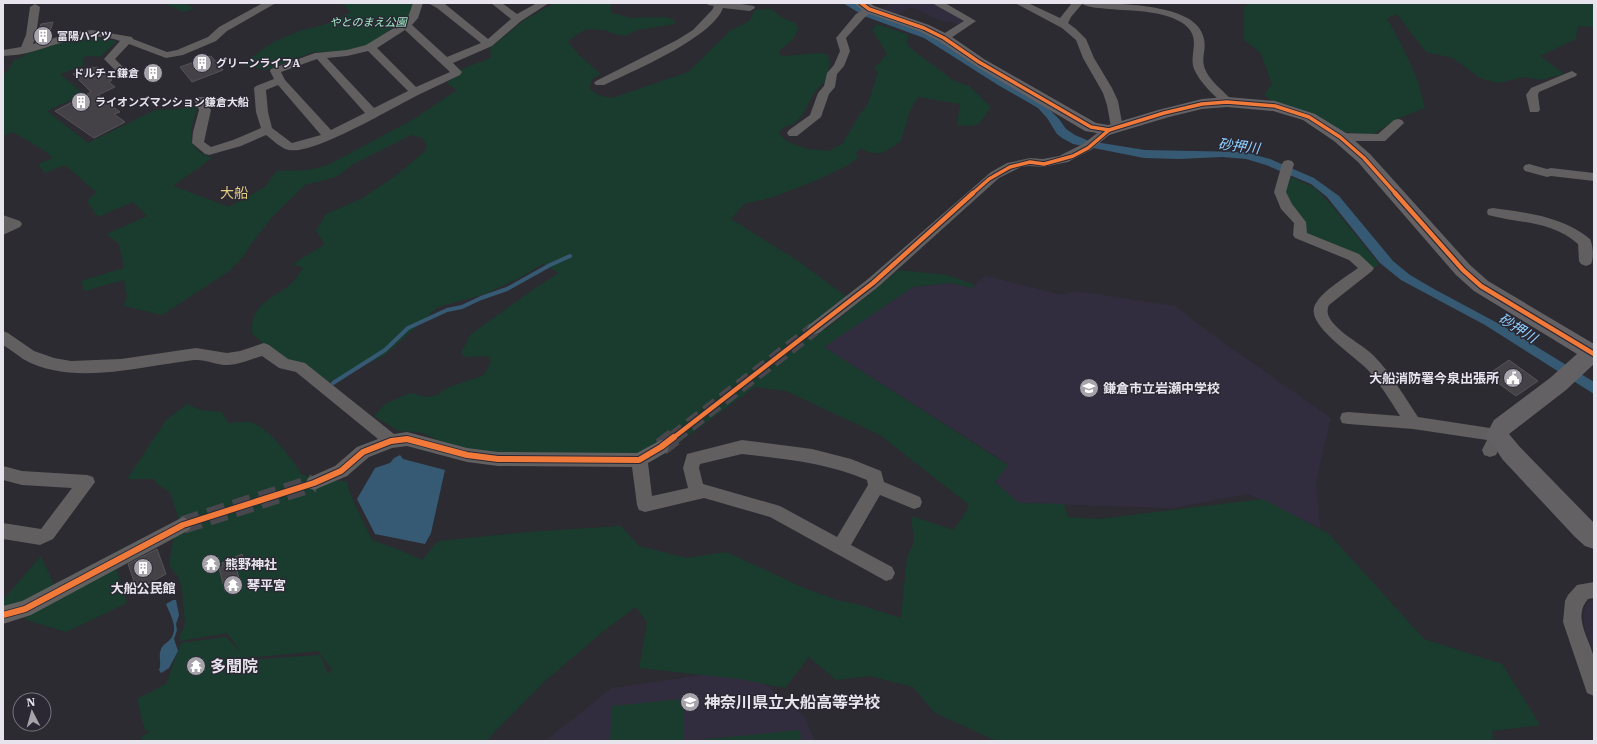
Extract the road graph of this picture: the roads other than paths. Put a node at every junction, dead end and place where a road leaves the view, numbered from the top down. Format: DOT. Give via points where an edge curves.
graph roads {
  1 [pos="418,3"];
  2 [pos="433,3"];
  3 [pos="496,3"];
  4 [pos="544,3"];
  5 [pos="717,3"];
  6 [pos="936,3"];
  7 [pos="1020,3"];
  8 [pos="1078,3"];
  9 [pos="1087,3"];
  10 [pos="267,4"];
  11 [pos="35,7"];
  12 [pos="750,8"];
  13 [pos="864,10"];
  14 [pos="517,19"];
  15 [pos="406,25"];
  16 [pos="1062,25"];
  17 [pos="944,38"];
  18 [pos="128,39"];
  19 [pos="488,44"];
  20 [pos="370,47"];
  21 [pos="25,50"];
  22 [pos="3,53"];
  23 [pos="319,56"];
  24 [pos="446,62"];
  25 [pos="120,69"];
  26 [pos="1572,74"];
  27 [pos="280,80"];
  28 [pos="600,83"];
  29 [pos="415,92"];
  30 [pos="200,99"];
  31 [pos="1227,102"];
  32 [pos="1534,110"];
  33 [pos="372,113"];
  34 [pos="1398,123"];
  35 [pos="267,130"];
  36 [pos="793,133"];
  37 [pos="329,136"];
  38 [pos="1102,137"];
  39 [pos="1340,137"];
  40 [pos="1288,164"];
  41 [pos="1529,168"];
  42 [pos="1594,176"];
  43 [pos="1493,212"];
  44 [pos="3,219"];
  45 [pos="3,230"];
  46 [pos="1586,261"];
  47 [pos="814,329"];
  48 [pos="3,337"];
  49 [pos="1593,353"];
  50 [pos="1348,418"];
  51 [pos="1413,423"];
  52 [pos="390,441"];
  53 [pos="1494,442"];
  54 [pos="661,447"];
  55 [pos="638,460"];
  56 [pos="3,473"];
  57 [pos="314,483"];
  58 [pos="876,486"];
  59 [pos="697,492"];
  60 [pos="914,502"];
  61 [pos="183,525"];
  62 [pos="3,530"];
  63 [pos="1594,538"];
  64 [pos="840,548"];
  65 [pos="886,573"];
  66 [pos="1594,590"];
  67 [pos="3,616"];
  68 [pos="1594,686"];
  1 -- 15 [label="street" via="413,18"];
  2 -- 19 [label="street" via="441,6"];
  3 -- 14 [label="street"];
  4 -- 14 [label="street"];
  5 -- 12 [label="street"];
  5 -- 28 [label="street" via="717,12 697,32"];
  6 -- 17 [label="street" via="971,21"];
  7 -- 16 [label="street"];
  8 -- 16 [label="street" via="1066,16"];
  9 -- 31 [label="street" via="1161,11 1184,19 1194,29 1200,45 1197,64"];
  10 -- 18 [label="street" via="223,29 212,39 179,53 166,55"];
  11 -- 21 [label="street" via="31,35"];
  13 -- 17 [label="street" via="924,28"];
  13 -- 36 [label="street" via="840,38 845,51 839,66 832,73 829,87 815,117"];
  14 -- 19 [label="street"];
  15 -- 20 [label="street"];
  15 -- 24 [label="street"];
  16 -- 38 [label="street" via="1078,36 1112,99 1114,120"];
  17 -- 38 [label="street" via="979,62 1091,127"];
  18 -- 21 [label="street" via="84,34"];
  18 -- 25 [label="street" via="109,59"];
  19 -- 24 [label="street"];
  20 -- 23 [label="street"];
  20 -- 29 [label="street"];
  21 -- 22 [label="street"];
  23 -- 27 [label="street" via="275,71"];
  23 -- 33 [label="street"];
  24 -- 29 [label="street" via="457,72"];
  26 -- 32 [label="street" via="1535,90 1532,95"];
  27 -- 35 [label="street" via="260,88"];
  27 -- 37 [label="street"];
  29 -- 33 [label="street"];
  30 -- 35 [label="street" via="205,110 198,143 209,151 237,143"];
  31 -- 38 [label="street" via="1202,104 1169,112"];
  31 -- 39 [label="street" via="1252,103 1289,110 1318,121"];
  33 -- 37 [label="street"];
  34 -- 39 [label="street" via="1381,138"];
  35 -- 37 [label="street" via="290,147"];
  38 -- 47 [label="street" via="1073,156 1044,164 1019,164 995,175 873,283"];
  39 -- 49 [label="street" via="1364,158 1463,270 1481,286"];
  40 -- 51 [label="street" via="1280,192 1286,206 1300,222 1300,235 1354,257 1367,268 1323,302 1321,317 1339,336 1368,359"];
  41 -- 42 [label="street" via="1547,173"];
  43 -- 46 [label="street" via="1555,222 1585,242"];
  44 -- 45 [label="street" via="15,224"];
  48 -- 52 [label="street" via="29,355 53,364 71,367 121,365 196,354 227,359 264,349 284,364 300,367"];
  49 -- 53 [label="street" via="1502,426"];
  50 -- 51 [label="street"];
  51 -- 53 [label="street"];
  52 -- 55 [label="street" via="407,439 467,455 498,459"];
  52 -- 57 [label="street" via="363,452 342,471"];
  53 -- 63 [label="street" via="1511,453"];
  54 -- 55 [label="street"];
  55 -- 59 [label="street" via="645,505"];
  56 -- 62 [label="street" via="22,478 87,482 47,534 40,537"];
  58 -- 59 [label="street" via="875,476 851,466 812,456 742,447 693,460 691,468"];
  58 -- 60 [label="street"];
  58 -- 64 [label="street"];
  59 -- 64 [label="street" via="704,491 774,511"];
  61 -- 67 [label="street" via="25,608"];
  64 -- 65 [label="street"];
  66 -- 68 [label="street" via="1583,591 1574,601 1572,622"];
}
